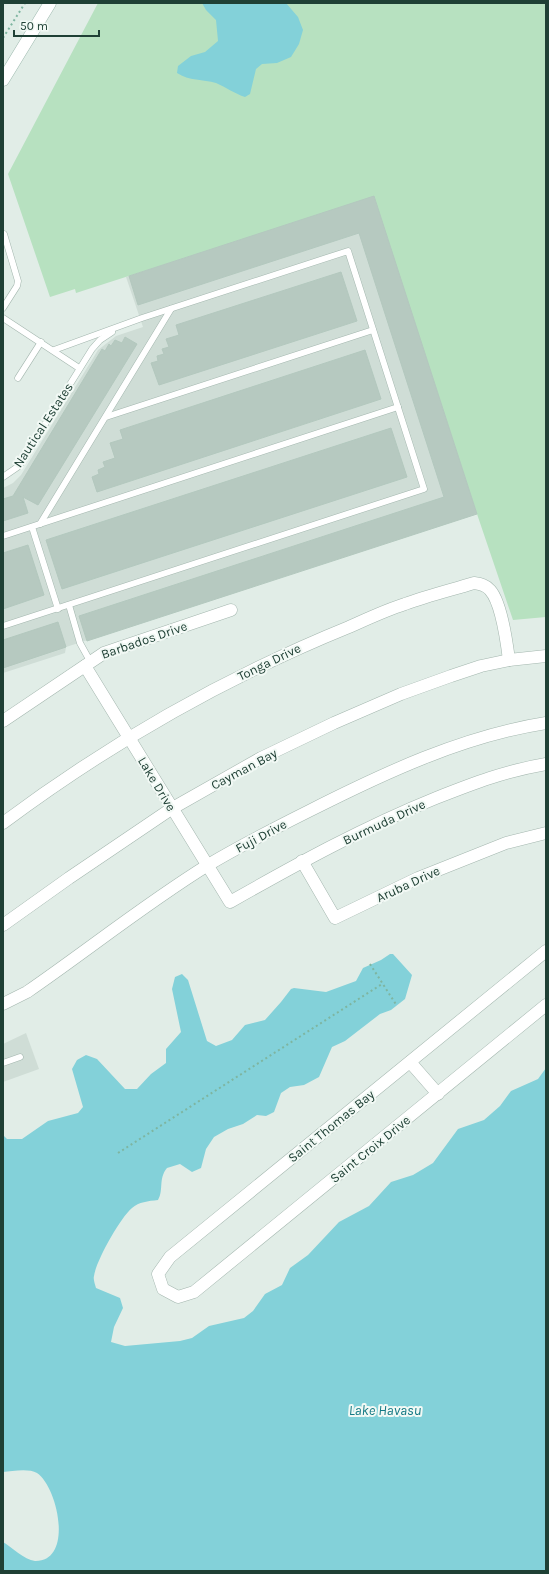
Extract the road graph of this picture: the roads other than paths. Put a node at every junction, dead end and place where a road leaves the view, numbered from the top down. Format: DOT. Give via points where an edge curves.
graph roads {
  1 [pos="50,3"];
  2 [pos="3,80"];
  3 [pos="4,234"];
  4 [pos="3,308"];
  5 [pos="171,309"];
  6 [pos="3,318"];
  7 [pos="119,327"];
  8 [pos="373,330"];
  9 [pos="41,342"];
  10 [pos="54,350"];
  11 [pos="80,368"];
  12 [pos="18,378"];
  13 [pos="398,407"];
  14 [pos="106,417"];
  15 [pos="3,477"];
  16 [pos="40,524"];
  17 [pos="32,527"];
  18 [pos="3,536"];
  19 [pos="69,605"];
  20 [pos="58,608"];
  21 [pos="231,610"];
  22 [pos="3,626"];
  23 [pos="546,656"];
  24 [pos="509,660"];
  25 [pos="88,664"];
  26 [pos="3,721"];
  27 [pos="546,723"];
  28 [pos="129,738"];
  29 [pos="546,764"];
  30 [pos="171,809"];
  31 [pos="3,823"];
  32 [pos="546,833"];
  33 [pos="302,861"];
  34 [pos="208,866"];
  35 [pos="230,902"];
  36 [pos="3,925"];
  37 [pos="546,951"];
  38 [pos="3,1004"];
  39 [pos="546,1005"];
  40 [pos="20,1057"];
  41 [pos="410,1062"];
  42 [pos="3,1063"];
  43 [pos="438,1094"];
  44 [pos="194,1292"];
  1 -- 2 [label="street"];
  3 -- 4 [label="lane" via="18,281"];
  5 -- 7 [label="lane, Nautical Estates"];
  5 -- 8 [label="lane, Nautical Estates" via="348,251"];
  5 -- 14 [label="lane"];
  6 -- 9 [label="lane"];
  7 -- 10 [label="lane, Nautical Estates"];
  7 -- 11 [label="lane, Nautical Estates" via="97,342"];
  8 -- 13 [label="lane"];
  8 -- 14 [label="lane"];
  9 -- 10 [label="lane"];
  9 -- 12 [label="lane"];
  10 -- 11 [label="lane, Nautical Estates"];
  11 -- 15 [label="lane, Nautical Estates" via="19,466"];
  13 -- 16 [label="lane"];
  13 -- 19 [label="lane" via="424,488"];
  14 -- 16 [label="lane"];
  16 -- 17 [label="lane"];
  17 -- 18 [label="lane"];
  17 -- 20 [label="lane"];
  19 -- 20 [label="lane"];
  19 -- 25 [label="lane"];
  20 -- 22 [label="lane"];
  21 -- 25 [label="street, Barbados Drive" via="104,653"];
  23 -- 24 [label="street"];
  24 -- 28 [label="street, Tonga Drive" via="506,632 492,591 474,582 404,604 295,649 217,688"];
  24 -- 30 [label="street, Cayman Bay" via="451,676 334,723 261,758"];
  25 -- 26 [label="street, Barbados Drive"];
  25 -- 28 [label="street, Lake Drive"];
  27 -- 34 [label="street, Fuji Drive" via="482,737 408,765 332,799"];
  28 -- 30 [label="street, Lake Drive"];
  28 -- 31 [label="street, Tonga Drive"];
  29 -- 33 [label="street, Burmuda Drive" via="490,777 401,812"];
  30 -- 34 [label="street, Lake Drive"];
  30 -- 36 [label="street, Cayman Bay"];
  32 -- 33 [label="street, Aruba Drive" via="506,843 425,875 335,918"];
  33 -- 35 [label="street, Burmuda Drive"];
  34 -- 35 [label="street, Lake Drive"];
  34 -- 38 [label="street, Fuji Drive" via="27,992"];
  37 -- 41 [label="street, Saint Thomas Bay"];
  39 -- 43 [label="street, Saint Croix Drive"];
  40 -- 42 [label="lane"];
  41 -- 43 [label="street"];
  41 -- 44 [label="street, Saint Thomas Bay" via="170,1257 158,1274 163,1289 178,1297"];
  43 -- 44 [label="street, Saint Croix Drive"];
}
